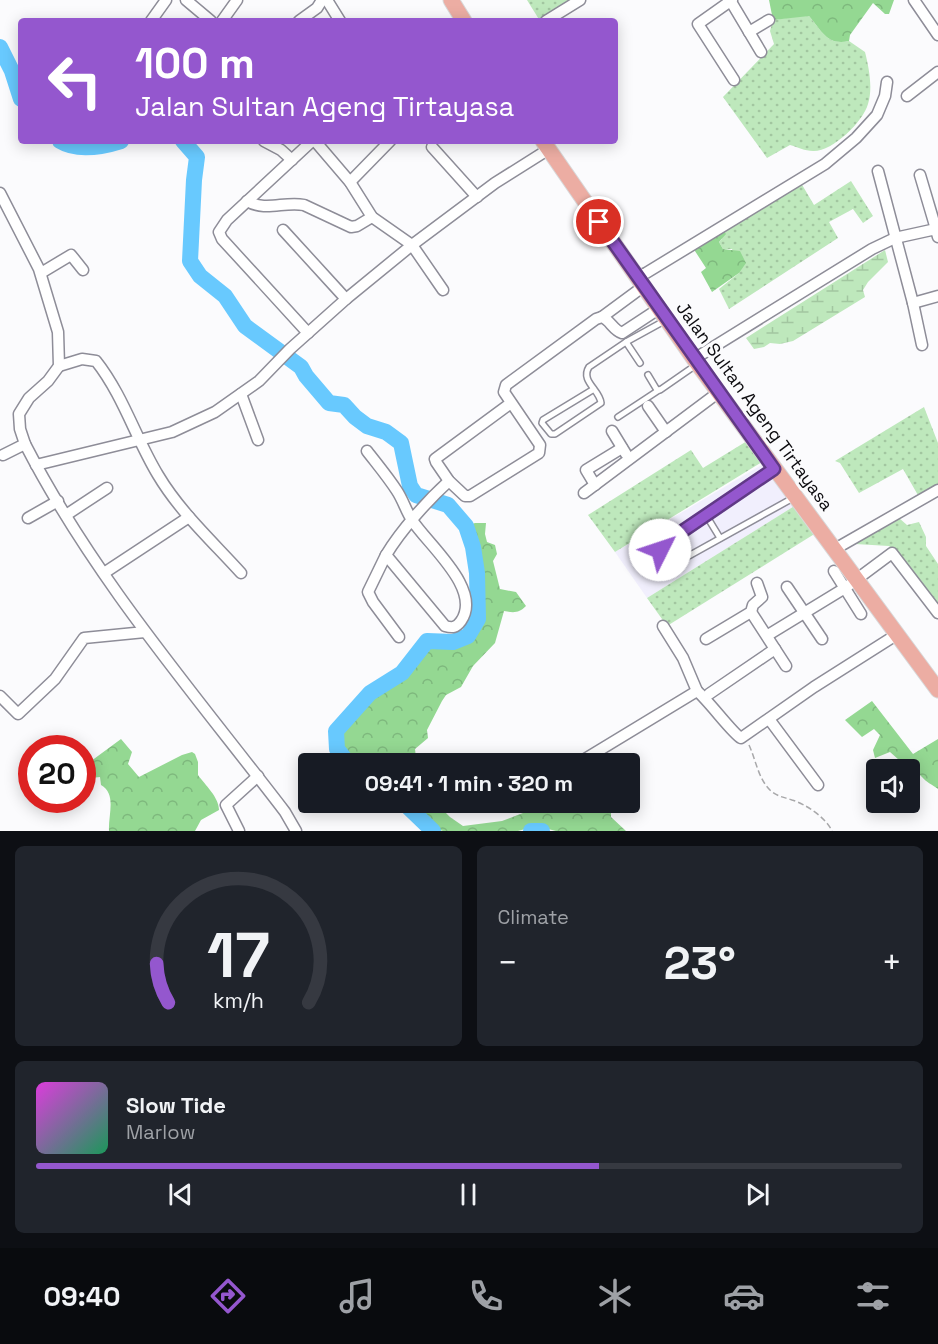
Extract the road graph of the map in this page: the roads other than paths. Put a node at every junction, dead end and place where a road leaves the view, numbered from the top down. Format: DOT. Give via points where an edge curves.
graph roads {
  1 [pos="166,0"];
  2 [pos="186,0"];
  3 [pos="237,0"];
  4 [pos="322,0"];
  5 [pos="327,0"];
  6 [pos="451,0"];
  7 [pos="580,0"];
  8 [pos="731,0"];
  9 [pos="914,0"];
  10 [pos="153,18"];
  11 [pos="207,18"];
  12 [pos="224,18"];
  13 [pos="303,18"];
  14 [pos="338,18"];
  15 [pos="462,18"];
  16 [pos="551,18"];
  17 [pos="769,20"];
  18 [pos="749,32"];
  19 [pos="938,35"];
  20 [pos="761,52"];
  21 [pos="938,72"];
  22 [pos="734,80"];
  23 [pos="887,82"];
  24 [pos="907,96"];
  25 [pos="270,144"];
  26 [pos="310,144"];
  27 [pos="317,144"];
  28 [pos="387,144"];
  29 [pos="546,145"];
  30 [pos="432,147"];
  31 [pos="292,159"];
  32 [pos="878,171"];
  33 [pos="920,175"];
  34 [pos="350,182"];
  35 [pos="0,193"];
  36 [pos="477,197"];
  37 [pos="247,201"];
  38 [pos="372,217"];
  39 [pos="283,231"];
  40 [pos="937,233"];
  41 [pos="895,238"];
  42 [pos="412,244"];
  43 [pos="82,270"];
  44 [pos="40,273"];
  45 [pos="646,276"];
  46 [pos="443,290"];
  47 [pos="938,296"];
  48 [pos="346,299"];
  49 [pos="914,303"];
  50 [pos="664,313"];
  51 [pos="602,317"];
  52 [pos="308,333"];
  53 [pos="626,342"];
  54 [pos="922,345"];
  55 [pos="701,356"];
  56 [pos="640,363"];
  57 [pos="59,366"];
  58 [pos="648,375"];
  59 [pos="594,388"];
  60 [pos="658,390"];
  61 [pos="719,392"];
  62 [pos="241,394"];
  63 [pos="511,403"];
  64 [pos="648,406"];
  65 [pos="618,417"];
  66 [pos="612,432"];
  67 [pos="666,432"];
  68 [pos="258,440"];
  69 [pos="140,441"];
  70 [pos="26,444"];
  71 [pos="622,448"];
  72 [pos="367,451"];
  73 [pos="3,455"];
  74 [pos="629,460"];
  75 [pos="36,465"];
  76 [pos="774,469"];
  77 [pos="447,483"];
  78 [pos="595,485"];
  79 [pos="107,488"];
  80 [pos="938,490"];
  81 [pos="584,494"];
  82 [pos="794,497"];
  83 [pos="58,501"];
  84 [pos="66,514"];
  85 [pos="706,515"];
  86 [pos="189,517"];
  87 [pos="28,518"];
  88 [pos="413,521"];
  89 [pos="720,538"];
  90 [pos="840,546"];
  91 [pos="386,555"];
  92 [pos="834,571"];
  93 [pos="104,573"];
  94 [pos="242,573"];
  95 [pos="856,579"];
  96 [pos="757,583"];
  97 [pos="787,587"];
  98 [pos="751,612"];
  99 [pos="938,613"];
  100 [pos="804,614"];
  101 [pos="861,614"];
  102 [pos="663,626"];
  103 [pos="145,632"];
  104 [pos="768,635"];
  105 [pos="896,635"];
  106 [pos="399,637"];
  107 [pos="706,639"];
  108 [pos="822,639"];
  109 [pos="776,650"];
  110 [pos="786,666"];
  111 [pos="938,690"];
  112 [pos="703,693"];
  113 [pos="0,696"];
  114 [pos="769,719"];
  115 [pos="596,753"];
  116 [pos="258,776"];
  117 [pos="818,785"];
  118 [pos="239,831"];
  119 [pos="296,831"];
  1 -- 10 [label="street"];
  2 -- 11 [label="street"];
  3 -- 12 [label="street"];
  4 -- 13 [label="street"];
  5 -- 14 [label="street"];
  6 -- 15 [label="main road"];
  7 -- 16 [label="street"];
  8 -- 18 [label="street"];
  8 -- 22 [label="street" via="698,24"];
  9 -- 19 [label="street"];
  17 -- 18 [label="street"];
  18 -- 20 [label="street"];
  21 -- 24 [label="street"];
  23 -- 45 [label="street" via="877,115 825,164"];
  25 -- 31 [label="street"];
  26 -- 31 [label="street"];
  27 -- 34 [label="street"];
  28 -- 34 [label="street"];
  29 -- 36 [label="street"];
  29 -- 45 [label="main road, Jalan Sultan Ageng Tirtayasa"];
  30 -- 36 [label="street"];
  31 -- 37 [label="street"];
  32 -- 41 [label="street"];
  33 -- 40 [label="street"];
  34 -- 38 [label="street"];
  35 -- 44 [label="street"];
  36 -- 42 [label="street"];
  37 -- 38 [label="street" via="266,207 304,205 351,227"];
  37 -- 52 [label="street" via="222,225 220,236"];
  38 -- 42 [label="street"];
  39 -- 48 [label="street"];
  40 -- 41 [label="street"];
  41 -- 49 [label="street"];
  41 -- 55 [label="street"];
  42 -- 46 [label="street"];
  42 -- 48 [label="street"];
  43 -- 44 [label="street" via="71,255"];
  44 -- 57 [label="street" via="58,332"];
  45 -- 50 [label="main road, Jalan Sultan Ageng Tirtayasa"];
  45 -- 51 [label="street"];
  47 -- 49 [label="street"];
  48 -- 52 [label="street"];
  49 -- 54 [label="street"];
  50 -- 51 [label="street" via="621,333"];
  50 -- 53 [label="lane"];
  50 -- 55 [label="main road, Jalan Sultan Ageng Tirtayasa"];
  51 -- 63 [label="street" via="506,385 504,392"];
  52 -- 62 [label="street"];
  53 -- 56 [label="lane"];
  53 -- 59 [label="lane" via="589,367 587,378"];
  55 -- 60 [label="lane"];
  55 -- 61 [label="main road, Jalan Sultan Ageng Tirtayasa"];
  57 -- 69 [label="street" via="82,359 96,361"];
  57 -- 70 [label="street" via="19,414"];
  58 -- 60 [label="lane"];
  59 -- 59 [label="lane" via="543,420 551,434 601,403"];
  60 -- 65 [label="lane"];
  61 -- 67 [label="street"];
  61 -- 76 [label="main road, Jalan Sultan Ageng Tirtayasa"];
  62 -- 68 [label="street"];
  62 -- 69 [label="street" via="180,429"];
  63 -- 77 [label="street" via="435,459"];
  63 -- 77 [label="street" via="540,445 539,453 470,496"];
  64 -- 67 [label="street"];
  66 -- 71 [label="street"];
  67 -- 74 [label="street"];
  69 -- 75 [label="street"];
  69 -- 86 [label="street" via="166,488"];
  70 -- 73 [label="street"];
  70 -- 75 [label="street"];
  71 -- 74 [label="street"];
  71 -- 78 [label="street" via="586,470"];
  72 -- 88 [label="street" via="398,492"];
  74 -- 78 [label="street"];
  75 -- 83 [label="street"];
  76 -- 82 [label="main road, Jalan Sultan Ageng Tirtayasa"];
  76 -- 85 [label="lane"];
  77 -- 88 [label="street"];
  78 -- 81 [label="street"];
  79 -- 84 [label="street"];
  80 -- 90 [label="street"];
  82 -- 89 [label="lane"];
  82 -- 90 [label="main road, Jalan Sultan Ageng Tirtayasa"];
  83 -- 84 [label="street"];
  83 -- 87 [label="street"];
  84 -- 93 [label="street"];
  85 -- 89 [label="lane"];
  85 -- 89 [label="lane" via="662,545 661,553 675,563"];
  86 -- 93 [label="street"];
  86 -- 94 [label="street"];
  88 -- 91 [label="street"];
  88 -- 91 [label="street" via="456,575 466,601 460,623 456,627 445,626"];
  90 -- 95 [label="main road, Jalan Sultan Ageng Tirtayasa"];
  91 -- 106 [label="street" via="368,592"];
  92 -- 95 [label="street"];
  93 -- 103 [label="street"];
  95 -- 99 [label="street" via="894,554"];
  95 -- 100 [label="street"];
  95 -- 101 [label="street"];
  95 -- 105 [label="main road, Jalan Sultan Ageng Tirtayasa"];
  96 -- 98 [label="street" via="762,597"];
  97 -- 100 [label="street"];
  98 -- 104 [label="street"];
  98 -- 107 [label="street"];
  100 -- 104 [label="street"];
  100 -- 108 [label="street"];
  102 -- 112 [label="street"];
  103 -- 113 [label="street" via="84,638 55,679 18,714"];
  103 -- 116 [label="street"];
  104 -- 109 [label="street"];
  105 -- 111 [label="main road, Jalan Sultan Ageng Tirtayasa"];
  105 -- 114 [label="street"];
  109 -- 110 [label="street"];
  109 -- 112 [label="street"];
  112 -- 114 [label="street" via="741,738"];
  112 -- 115 [label="street"];
  114 -- 117 [label="street"];
  116 -- 118 [label="street" via="226,805"];
  116 -- 119 [label="street"];
}
